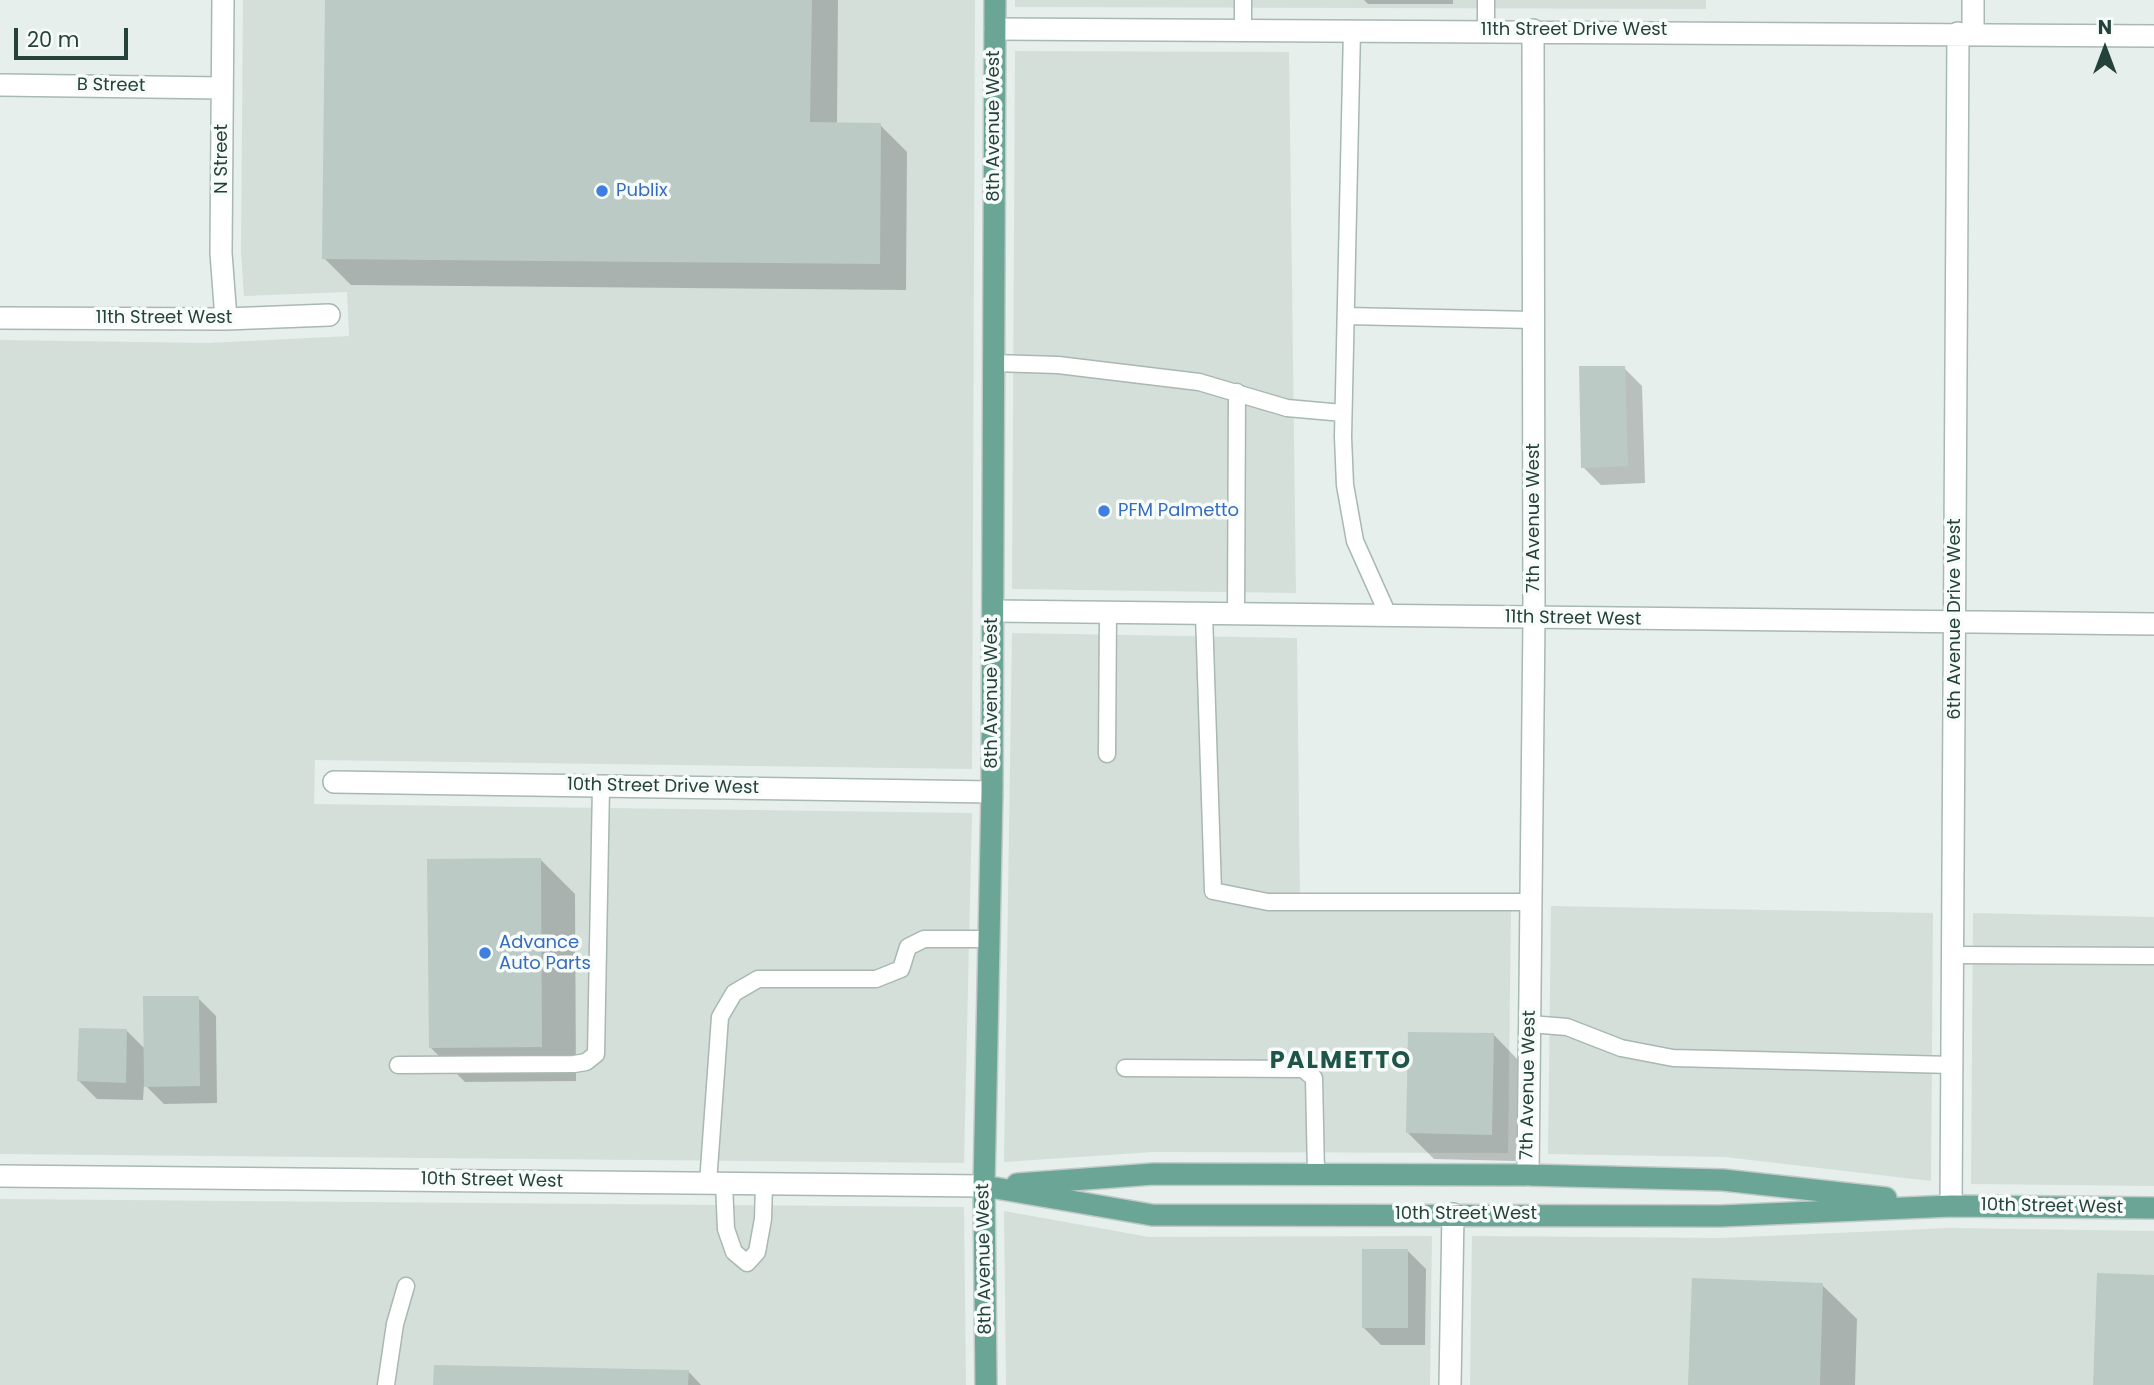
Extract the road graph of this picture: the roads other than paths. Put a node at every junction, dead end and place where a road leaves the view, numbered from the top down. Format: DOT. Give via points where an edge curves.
graph roads {
  1 [pos="223,0"];
  2 [pos="995,0"];
  3 [pos="1243,0"];
  4 [pos="1486,0"];
  5 [pos="1973,0"];
  6 [pos="995,29"];
  7 [pos="1243,30"];
  8 [pos="1352,30"];
  9 [pos="1486,30"];
  10 [pos="1533,30"];
  11 [pos="1966,33"];
  12 [pos="2154,36"];
  13 [pos="0,85"];
  14 [pos="222,88"];
  15 [pos="329,315"];
  16 [pos="1346,316"];
  17 [pos="0,318"];
  18 [pos="226,319"];
  19 [pos="1533,320"];
  20 [pos="994,363"];
  21 [pos="1237,392"];
  22 [pos="1343,413"];
  23 [pos="993,611"];
  24 [pos="1108,613"];
  25 [pos="1204,614"];
  26 [pos="1236,614"];
  27 [pos="1389,617"];
  28 [pos="1534,619"];
  29 [pos="1955,622"];
  30 [pos="2154,624"];
  31 [pos="1107,754"];
  32 [pos="334,782"];
  33 [pos="601,786"];
  34 [pos="992,792"];
  35 [pos="1531,902"];
  36 [pos="989,939"];
  37 [pos="1953,955"];
  38 [pos="2154,956"];
  39 [pos="1530,1024"];
  40 [pos="398,1065"];
  41 [pos="1952,1065"];
  42 [pos="1125,1068"];
  43 [pos="1316,1174"];
  44 [pos="1528,1175"];
  45 [pos="0,1176"];
  46 [pos="716,1183"];
  47 [pos="764,1183"];
  48 [pos="984,1186"];
  49 [pos="1951,1206"];
  50 [pos="2154,1208"];
  51 [pos="1452,1214"];
  52 [pos="406,1286"];
  53 [pos="386,1385"];
  54 [pos="986,1385"];
  55 [pos="1450,1385"];
  1 -- 14 [label="street, N Street"];
  2 -- 6 [label="main road, 8th Avenue West"];
  3 -- 7 [label="lane"];
  4 -- 9 [label="lane"];
  5 -- 11 [label="street, 6th Avenue Drive West"];
  6 -- 7 [label="street, 11th Street Drive West"];
  6 -- 20 [label="main road, 8th Avenue West"];
  7 -- 8 [label="street, 11th Street Drive West"];
  8 -- 9 [label="street, 11th Street Drive West"];
  8 -- 16 [label="lane"];
  9 -- 10 [label="street, 11th Street Drive West"];
  10 -- 11 [label="street, 11th Street Drive West"];
  10 -- 19 [label="street, 7th Avenue West"];
  11 -- 12 [label="street, 11th Street Drive West"];
  11 -- 29 [label="street, 6th Avenue Drive West"];
  13 -- 14 [label="street, B Street"];
  14 -- 18 [label="street, N Street" via="221,253"];
  15 -- 18 [label="street, 11th Street West"];
  16 -- 19 [label="lane"];
  16 -- 22 [label="lane"];
  17 -- 18 [label="street, 11th Street West"];
  19 -- 28 [label="street, 7th Avenue West"];
  20 -- 21 [label="lane" via="1085,368 1199,382"];
  20 -- 23 [label="main road, 8th Avenue West"];
  21 -- 22 [label="lane" via="1287,408"];
  21 -- 26 [label="lane"];
  22 -- 27 [label="lane" via="1345,485 1355,541"];
  23 -- 24 [label="street, 11th Street West"];
  23 -- 34 [label="main road, 8th Avenue West"];
  24 -- 25 [label="street, 11th Street West"];
  24 -- 31 [label="lane"];
  25 -- 26 [label="street, 11th Street West"];
  25 -- 35 [label="lane" via="1213,891 1268,902"];
  26 -- 27 [label="street, 11th Street West"];
  27 -- 28 [label="street, 11th Street West"];
  28 -- 29 [label="street, 11th Street West"];
  28 -- 35 [label="street, 7th Avenue West"];
  29 -- 30 [label="street, 11th Street West"];
  29 -- 37 [label="street, 6th Avenue Drive West"];
  32 -- 33 [label="street, 10th Street Drive West"];
  33 -- 34 [label="street, 10th Street Drive West"];
  33 -- 40 [label="lane" via="596,1054 574,1064"];
  34 -- 36 [label="main road, 8th Avenue West"];
  35 -- 39 [label="street, 7th Avenue West"];
  36 -- 46 [label="lane" via="924,939 908,947 901,969 876,979 758,979 734,993 720,1017"];
  36 -- 48 [label="main road, 8th Avenue West"];
  37 -- 38 [label="lane"];
  37 -- 41 [label="street, 6th Avenue Drive West"];
  39 -- 41 [label="lane" via="1567,1027 1621,1048 1674,1058"];
  39 -- 44 [label="street, 7th Avenue West"];
  41 -- 49 [label="street, 6th Avenue Drive West"];
  42 -- 43 [label="lane" via="1303,1069 1314,1077"];
  43 -- 44 [label="main road, 10th Street West"];
  43 -- 48 [label="main road, 10th Street West" via="1153,1174"];
  44 -- 49 [label="main road, 10th Street West" via="1723,1180"];
  45 -- 46 [label="street, 10th Street West"];
  46 -- 47 [label="street, 10th Street West"];
  46 -- 47 [label="lane" via="734,1252 747,1263 758,1252"];
  47 -- 48 [label="street, 10th Street West"];
  48 -- 51 [label="main road, 10th Street West" via="1152,1215"];
  48 -- 54 [label="main road, 8th Avenue West"];
  49 -- 50 [label="main road, 10th Street West"];
  49 -- 51 [label="main road, 10th Street West" via="1721,1216"];
  51 -- 55 [label="street"];
  52 -- 53 [label="lane"];
}
